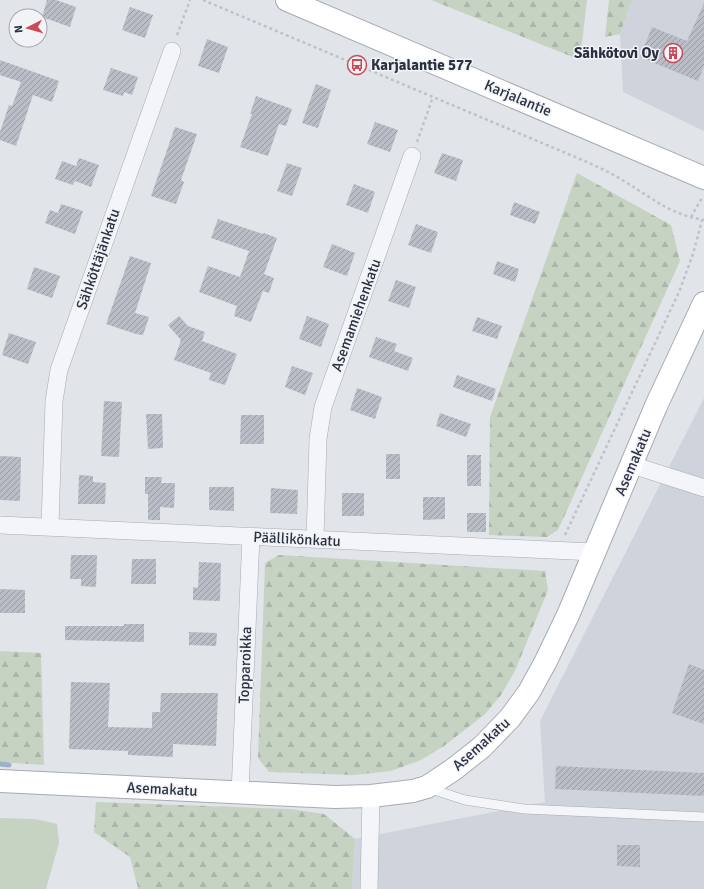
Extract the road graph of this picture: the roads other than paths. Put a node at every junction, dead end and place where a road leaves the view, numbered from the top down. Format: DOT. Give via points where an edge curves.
graph roads {
  1 [pos="287,0"];
  2 [pos="172,51"];
  3 [pos="412,156"];
  4 [pos="703,188"];
  5 [pos="704,303"];
  6 [pos="632,465"];
  7 [pos="704,488"];
  8 [pos="0,525"];
  9 [pos="50,526"];
  10 [pos="251,536"];
  11 [pos="315,539"];
  12 [pos="594,552"];
  13 [pos="0,781"];
  14 [pos="427,787"];
  15 [pos="240,793"];
  16 [pos="371,796"];
  17 [pos="704,817"];
  18 [pos="369,889"];
  1 -- 4 [label="street, Karjalantie"];
  2 -- 9 [label="street, Sähköttäjänkatu" via="59,370 54,401"];
  3 -- 11 [label="street, Asemamiehenkatu" via="323,407 318,439"];
  5 -- 6 [label="street, Asemakatu" via="656,406"];
  6 -- 7 [label="street"];
  6 -- 12 [label="street, Asemakatu"];
  8 -- 9 [label="street, Päällikönkatu"];
  9 -- 10 [label="street, Päällikönkatu"];
  10 -- 11 [label="street, Päällikönkatu"];
  10 -- 15 [label="street, Topparoikka"];
  11 -- 12 [label="street, Päällikönkatu"];
  12 -- 14 [label="street, Asemakatu" via="565,622 529,692 510,718 482,747"];
  13 -- 15 [label="street, Asemakatu"];
  14 -- 16 [label="street, Asemakatu"];
  14 -- 17 [label="lane" via="465,800 524,809"];
  15 -- 16 [label="street, Asemakatu"];
  16 -- 18 [label="street"];
}
